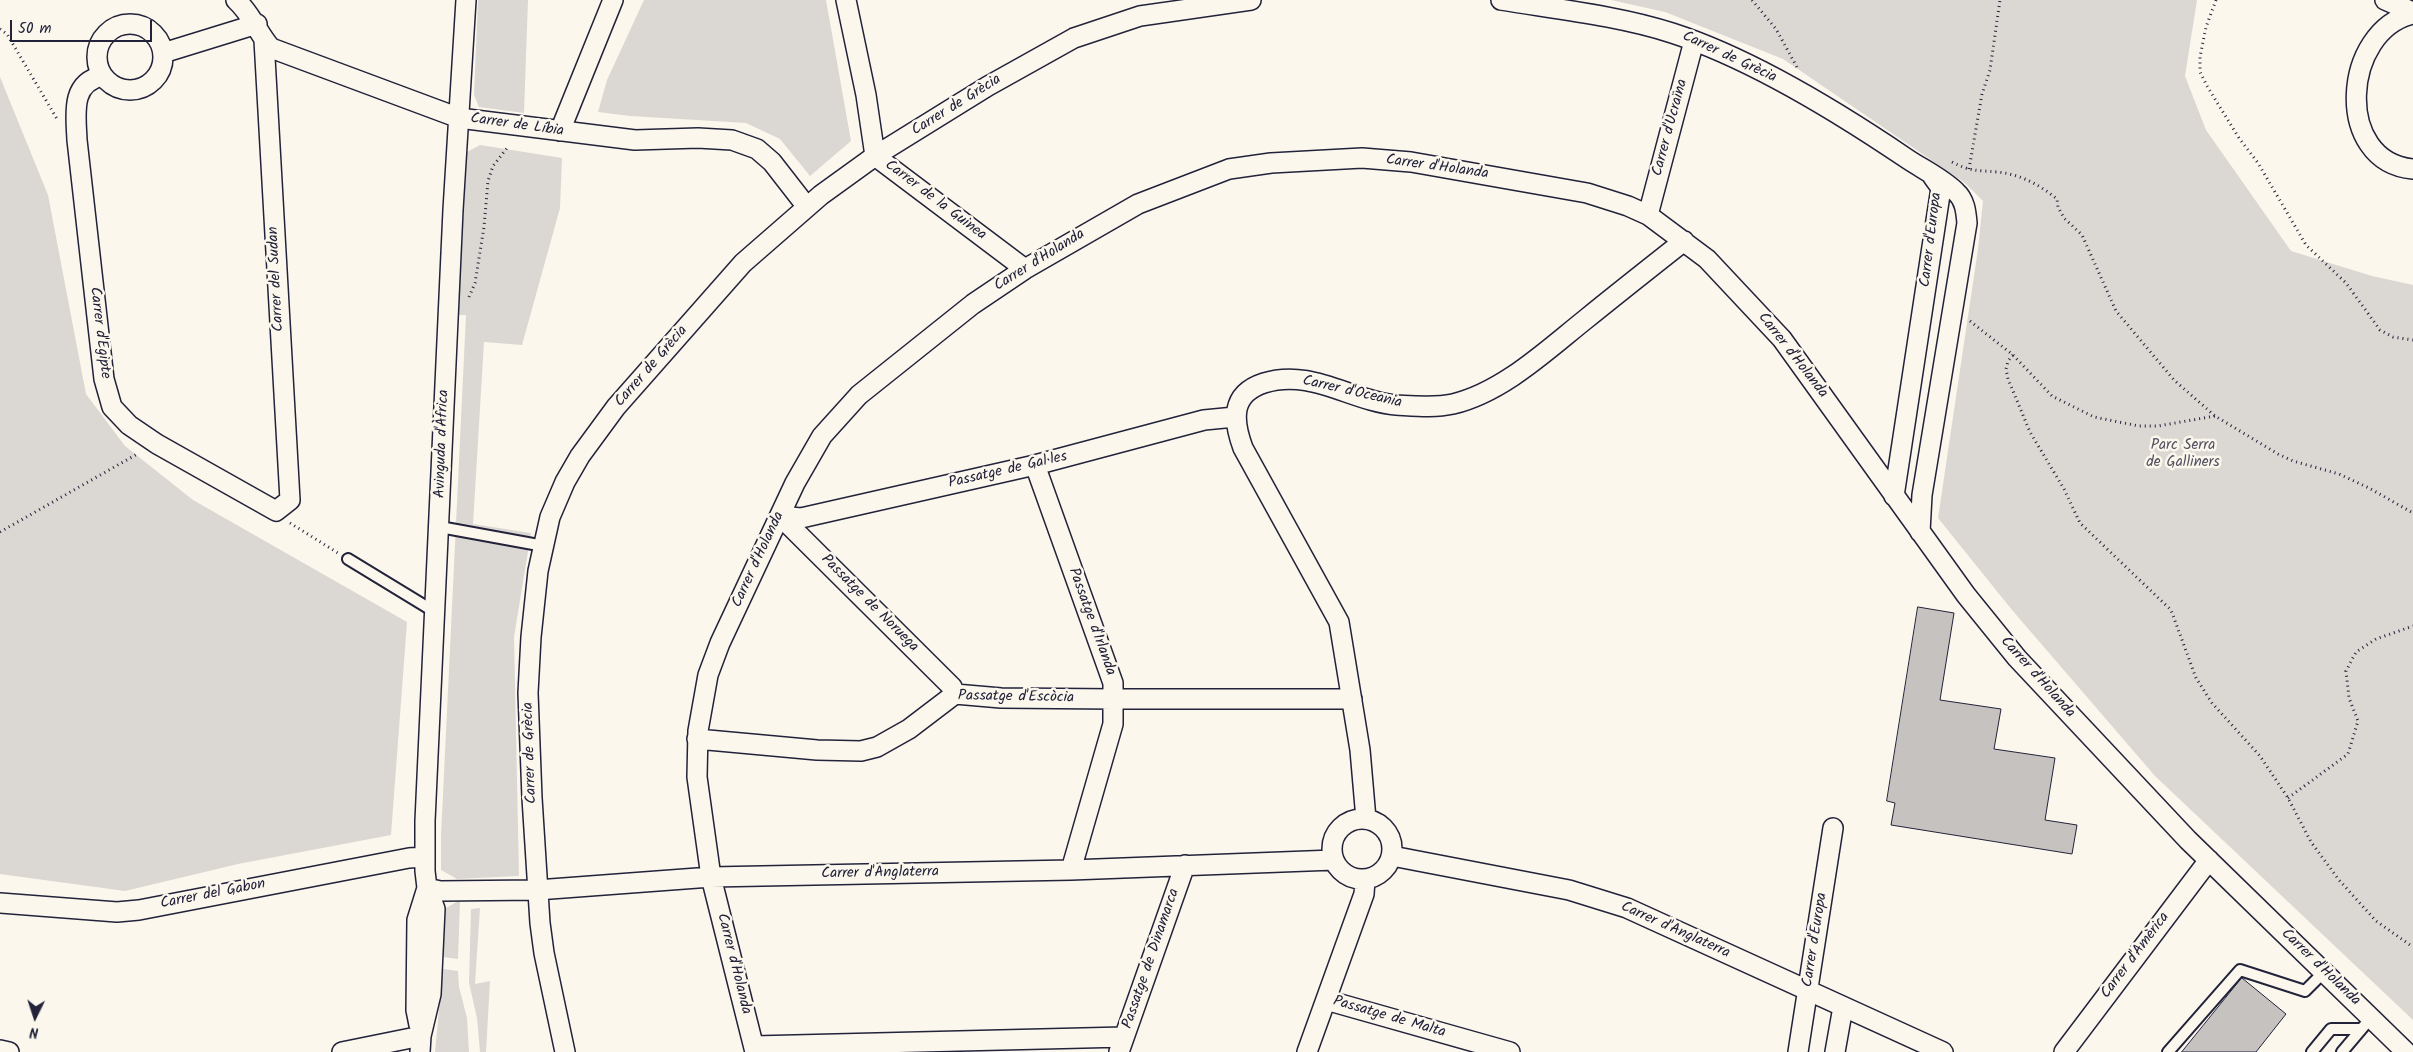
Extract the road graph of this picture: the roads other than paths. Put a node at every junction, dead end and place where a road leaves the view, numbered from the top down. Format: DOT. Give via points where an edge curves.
graph roads {
  1 [pos="236,0"];
  2 [pos="466,0"];
  3 [pos="613,0"];
  4 [pos="846,0"];
  5 [pos="1251,0"];
  6 [pos="1501,0"];
  7 [pos="2386,0"];
  8 [pos="2413,13"];
  9 [pos="260,32"];
  10 [pos="1694,41"];
  11 [pos="163,53"];
  12 [pos="102,76"];
  13 [pos="458,118"];
  14 [pos="560,131"];
  15 [pos="875,156"];
  16 [pos="2413,169"];
  17 [pos="1933,176"];
  18 [pos="807,207"];
  19 [pos="1648,215"];
  20 [pos="1684,241"];
  21 [pos="1025,269"];
  22 [pos="1235,417"];
  23 [pos="1035,465"];
  24 [pos="1894,496"];
  25 [pos="780,516"];
  26 [pos="284,517"];
  27 [pos="440,527"];
  28 [pos="1920,532"];
  29 [pos="544,546"];
  30 [pos="348,559"];
  31 [pos="435,612"];
  32 [pos="955,694"];
  33 [pos="1114,699"];
  34 [pos="1352,699"];
  35 [pos="697,739"];
  36 [pos="1366,819"];
  37 [pos="1833,828"];
  38 [pos="1392,856"];
  39 [pos="424,857"];
  40 [pos="1334,860"];
  41 [pos="2209,860"];
  42 [pos="1185,865"];
  43 [pos="1071,870"];
  44 [pos="711,877"];
  45 [pos="1364,880"];
  46 [pos="427,888"];
  47 [pos="537,890"];
  48 [pos="0,904"];
  49 [pos="2324,972"];
  50 [pos="1808,991"];
  51 [pos="1326,1000"];
  52 [pos="1843,1007"];
  53 [pos="2366,1023"];
  54 [pos="420,1044"];
  55 [pos="1122,1044"];
  56 [pos="938,1046"];
  57 [pos="755,1049"];
  58 [pos="0,1050"];
  59 [pos="9,1052"];
  60 [pos="342,1052"];
  61 [pos="565,1052"];
  62 [pos="1307,1052"];
  63 [pos="1510,1052"];
  64 [pos="1798,1052"];
  65 [pos="1835,1052"];
  66 [pos="1944,1052"];
  67 [pos="2064,1052"];
  68 [pos="2168,1052"];
  69 [pos="2312,1052"];
  70 [pos="2342,1052"];
  71 [pos="2406,1052"];
  1 -- 9 [label="street, Carrer de Líbia"];
  2 -- 13 [label="street, Avinguda d'Àfrica"];
  3 -- 14 [label="street"];
  4 -- 15 [label="street, Carrer de la Guinea"];
  5 -- 15 [label="street, Carrer de Grècia" via="1140,16 1074,38 988,86"];
  6 -- 10 [label="street, Carrer de Grècia" via="1633,23"];
  7 -- 8 [label="street"];
  8 -- 16 [label="street" via="2391,23 2373,43 2363,58 2356,92 2359,123 2371,148 2391,164"];
  9 -- 11 [label="street"];
  9 -- 13 [label="street, Carrer de Líbia" via="272,48"];
  9 -- 26 [label="street, Carrer del Sudan" via="290,500"];
  10 -- 17 [label="street, Carrer de Grècia" via="1780,82"];
  10 -- 19 [label="street, Carrer d'Ucraïna"];
  11 -- 12 [label="street" via="157,78 147,86 122,90 110,85"];
  11 -- 12 [label="street" via="159,41 144,28 125,24 102,38 96,63"];
  12 -- 26 [label="street, Carrer d'Egipte" via="91,78 83,86 76,104 78,149 104,379 112,407 157,444"];
  13 -- 14 [label="street, Carrer de Líbia"];
  13 -- 27 [label="street, Avinguda d'Àfrica"];
  14 -- 18 [label="street, Carrer de Líbia" via="635,140 732,140 758,149"];
  15 -- 18 [label="street, Carrer de Grècia"];
  15 -- 21 [label="street, Carrer de la Guinea"];
  17 -- 24 [label="street, Carrer d'Europa" via="1941,188"];
  17 -- 28 [label="street, Carrer d'Europa" via="1957,192 1965,206 1967,223 1922,494"];
  18 -- 29 [label="street, Carrer de Grècia" via="743,263 616,407 565,482 550,517"];
  19 -- 20 [label="street, Carrer d'Holanda"];
  19 -- 21 [label="street, Carrer d'Holanda" via="1587,193 1411,162 1362,158 1270,163 1229,169 1138,204"];
  20 -- 22 [label="street, Carrer d'Oceania" via="1530,364 1470,398 1432,406 1391,404 1316,381 1278,380 1262,383 1248,392 1238,403"];
  20 -- 24 [label="street, Carrer d'Holanda" via="1708,258 1770,325 1814,381"];
  21 -- 25 [label="street, Carrer d'Holanda" via="973,304 859,396 822,436"];
  22 -- 23 [label="street, Passatge de Gal·les" via="1204,420"];
  22 -- 34 [label="street" via="1236,430 1252,469 1339,622"];
  23 -- 25 [label="street, Passatge de Gal·les" via="801,518"];
  23 -- 33 [label="street, Passatge d'Irlanda" via="1113,683"];
  24 -- 28 [label="street, Carrer d'Holanda"];
  25 -- 32 [label="street, Passatge de Noruega" via="952,687"];
  25 -- 35 [label="street, Carrer d'Holanda" via="720,643 706,684"];
  27 -- 29 [label="lane"];
  27 -- 31 [label="street, Avinguda d'Àfrica"];
  28 -- 41 [label="street, Carrer d'Holanda" via="2017,658"];
  29 -- 47 [label="street, Carrer de Grècia" via="534,601 528,693"];
  30 -- 31 [label="lane"];
  31 -- 39 [label="street, Avinguda d'Àfrica"];
  32 -- 33 [label="street, Passatge d'Escòcia" via="1001,698"];
  32 -- 35 [label="street, Passatge d'Escòcia" via="909,729 861,751"];
  33 -- 34 [label="street, Passatge d'Escòcia"];
  33 -- 43 [label="street, Passatge d'Irlanda" via="1113,724"];
  34 -- 36 [label="street"];
  35 -- 44 [label="street, Carrer d'Holanda" via="697,777"];
  36 -- 38 [label="street" via="1376,822 1390,836"];
  36 -- 40 [label="street" via="1353,820 1334,836"];
  37 -- 50 [label="street, Carrer d'Europa"];
  38 -- 45 [label="street" via="1383,872"];
  38 -- 50 [label="street, Carrer d'Anglaterra" via="1597,897"];
  39 -- 46 [label="street, Avinguda d'Àfrica"];
  39 -- 48 [label="street, Carrer del Gabon" via="117,912"];
  40 -- 42 [label="street, Carrer d'Anglaterra"];
  40 -- 45 [label="street" via="1346,875"];
  41 -- 49 [label="street, Carrer d'Holanda"];
  41 -- 67 [label="street, Carrer d'Amèrica"];
  42 -- 43 [label="street, Carrer d'Anglaterra"];
  42 -- 55 [label="street, Passatge de Dinamarca"];
  43 -- 44 [label="street, Carrer d'Anglaterra"];
  44 -- 47 [label="street, Carrer d'Anglaterra"];
  44 -- 57 [label="street, Carrer d'Holanda"];
  45 -- 51 [label="street" via="1364,894"];
  46 -- 47 [label="street, Carrer d'Anglaterra" via="440,891"];
  46 -- 54 [label="street, Avinguda d'Àfrica" via="417,920 416,1010"];
  47 -- 61 [label="street, Carrer de Grècia" via="544,953"];
  49 -- 53 [label="street, Carrer d'Holanda"];
  49 -- 68 [label="lane" via="2305,991 2240,970"];
  50 -- 52 [label="street, Carrer d'Anglaterra"];
  50 -- 64 [label="street, Carrer d'Europa"];
  51 -- 62 [label="street"];
  51 -- 63 [label="street, Passatge de Malta"];
  52 -- 65 [label="street"];
  52 -- 66 [label="street, Carrer d'Anglaterra"];
  53 -- 69 [label="lane" via="2332,1029"];
  53 -- 70 [label="lane"];
  53 -- 71 [label="street, Carrer d'Holanda"];
  54 -- 60 [label="street"];
  55 -- 56 [label="street"];
  56 -- 57 [label="street"];
  58 -- 59 [label="street"];
}
